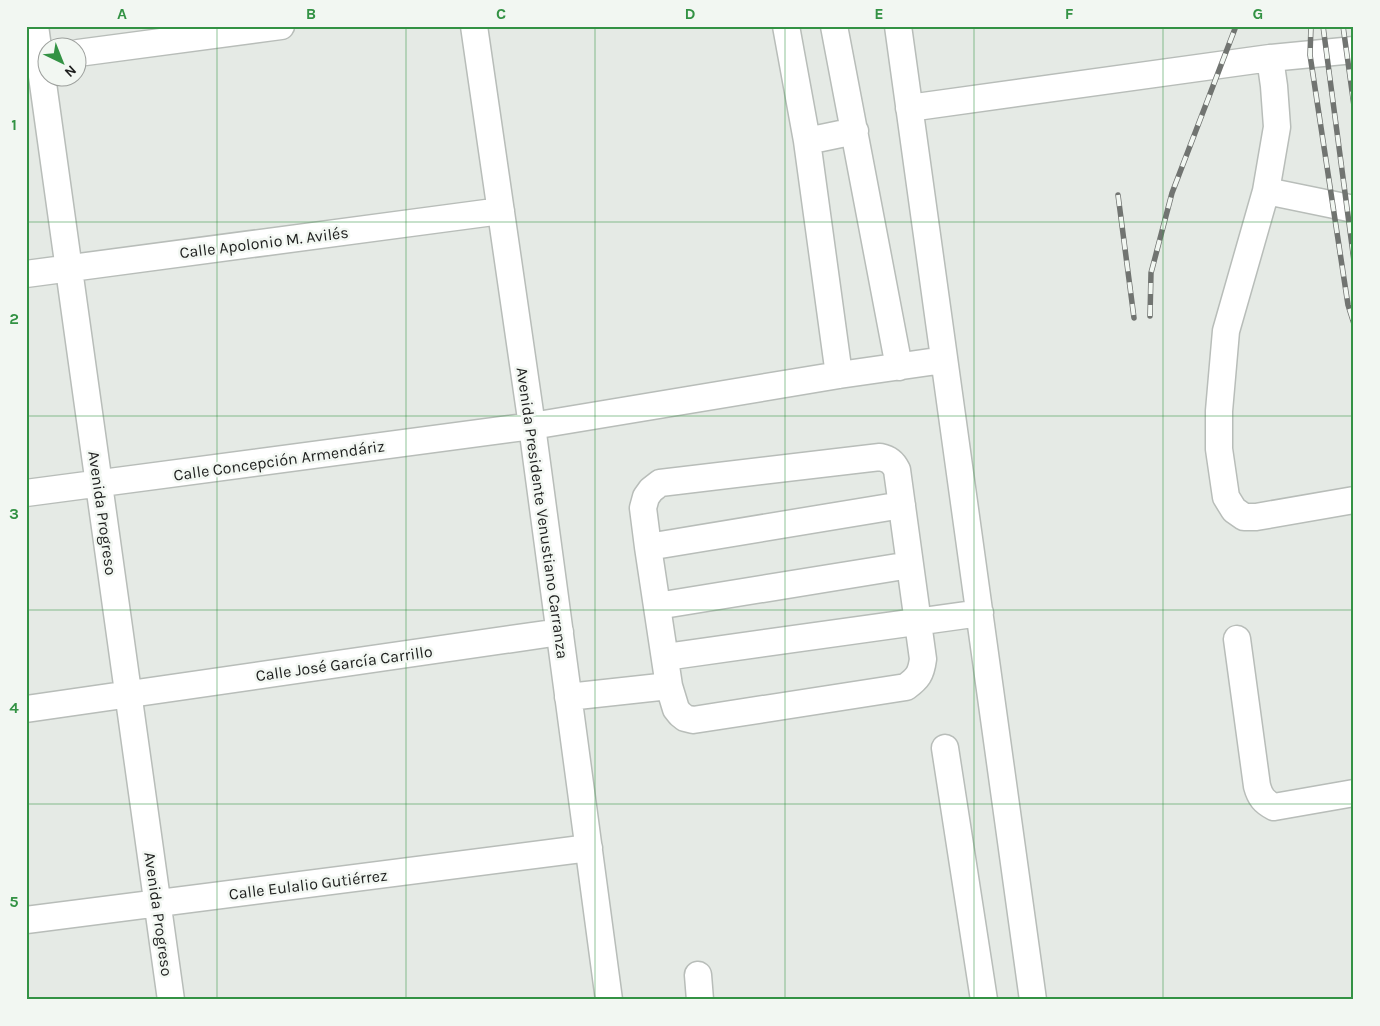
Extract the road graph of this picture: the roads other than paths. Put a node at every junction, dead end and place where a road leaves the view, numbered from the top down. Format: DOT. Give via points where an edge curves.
graph roads {
  1 [pos="35,26"];
  2 [pos="281,26"];
  3 [pos="474,26"];
  4 [pos="786,26"];
  5 [pos="834,26"];
  6 [pos="898,26"];
  7 [pos="1354,50"];
  8 [pos="88,52"];
  9 [pos="1270,58"];
  10 [pos="38,59"];
  11 [pos="42,88"];
  12 [pos="910,108"];
  13 [pos="855,131"];
  14 [pos="807,141"];
  15 [pos="1266,191"];
  16 [pos="1354,209"];
  17 [pos="501,211"];
  18 [pos="69,268"];
  19 [pos="26,274"];
  20 [pos="944,360"];
  21 [pos="899,367"];
  22 [pos="839,374"];
  23 [pos="532,426"];
  24 [pos="99,484"];
  25 [pos="26,493"];
  26 [pos="1354,500"];
  27 [pos="902,505"];
  28 [pos="648,547"];
  29 [pos="910,564"];
  30 [pos="657,606"];
  31 [pos="980,612"];
  32 [pos="918,622"];
  33 [pos="560,632"];
  34 [pos="1237,639"];
  35 [pos="665,657"];
  36 [pos="669,686"];
  37 [pos="128,695"];
  38 [pos="568,697"];
  39 [pos="26,709"];
  40 [pos="945,748"];
  41 [pos="1354,793"];
  42 [pos="589,848"];
  43 [pos="157,903"];
  44 [pos="26,920"];
  45 [pos="170,1000"];
  46 [pos="609,1000"];
  47 [pos="984,1000"];
  48 [pos="1033,1000"];
  1 -- 10 [label="street, Avenida Progreso"];
  2 -- 8 [label="street"];
  3 -- 17 [label="street, Avenida Presidente Venustiano Carranza"];
  4 -- 14 [label="street"];
  5 -- 13 [label="street"];
  6 -- 12 [label="street"];
  7 -- 9 [label="street"];
  9 -- 12 [label="street"];
  9 -- 15 [label="street" via="1277,127"];
  11 -- 18 [label="street, Avenida Progreso"];
  12 -- 20 [label="street"];
  13 -- 14 [label="street"];
  13 -- 21 [label="street"];
  14 -- 22 [label="street"];
  15 -- 16 [label="street"];
  15 -- 26 [label="street" via="1226,331 1219,439 1226,497 1234,510 1244,517"];
  17 -- 18 [label="street, Calle Apolonio M. Avilés"];
  17 -- 23 [label="street, Avenida Presidente Venustiano Carranza"];
  18 -- 19 [label="street, Calle Apolonio M. Avilés"];
  18 -- 24 [label="street, Avenida Progreso"];
  20 -- 21 [label="street, Calle Concepción Armendáriz"];
  20 -- 31 [label="street"];
  21 -- 22 [label="street, Calle Concepción Armendáriz"];
  22 -- 23 [label="street, Calle Concepción Armendáriz"];
  23 -- 24 [label="street, Calle Concepción Armendáriz"];
  23 -- 33 [label="street, Avenida Presidente Venustiano Carranza"];
  24 -- 25 [label="street, Calle Concepción Armendáriz"];
  24 -- 37 [label="street, Avenida Progreso"];
  27 -- 28 [label="street"];
  27 -- 28 [label="street" via="898,470 893,462 880,457 660,483 646,497 643,508"];
  27 -- 29 [label="street"];
  28 -- 30 [label="street"];
  29 -- 30 [label="street"];
  29 -- 32 [label="street"];
  30 -- 35 [label="street"];
  31 -- 32 [label="street"];
  31 -- 48 [label="street"];
  32 -- 35 [label="street"];
  32 -- 36 [label="street" via="922,671 906,687 693,720 685,718 676,709"];
  33 -- 37 [label="street, Calle José García Carrillo"];
  33 -- 38 [label="street, Avenida Presidente Venustiano Carranza"];
  34 -- 41 [label="street" via="1260,796 1274,807"];
  35 -- 36 [label="street"];
  36 -- 38 [label="street"];
  37 -- 39 [label="street, Calle José García Carrillo"];
  37 -- 43 [label="street, Avenida Progreso"];
  38 -- 42 [label="street, Avenida Presidente Venustiano Carranza"];
  40 -- 47 [label="street"];
  42 -- 43 [label="street, Calle Eulalio Gutiérrez"];
  42 -- 46 [label="street, Avenida Presidente Venustiano Carranza"];
  43 -- 44 [label="street, Calle Eulalio Gutiérrez"];
  43 -- 45 [label="street, Avenida Progreso"];
}
